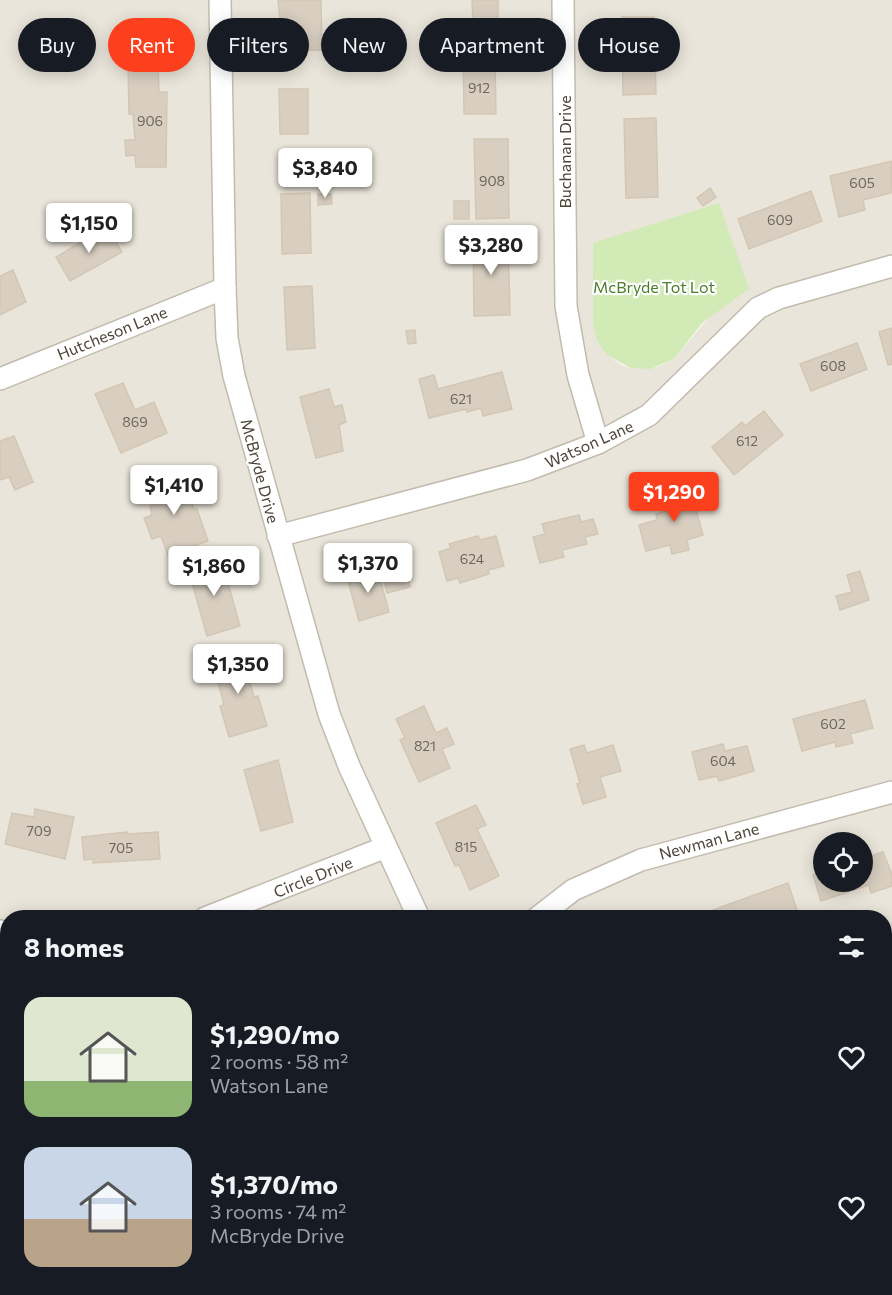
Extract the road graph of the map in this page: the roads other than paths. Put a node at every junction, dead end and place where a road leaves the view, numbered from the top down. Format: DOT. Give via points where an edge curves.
graph roads {
  1 [pos="220,0"];
  2 [pos="563,0"];
  3 [pos="892,266"];
  4 [pos="225,288"];
  5 [pos="0,380"];
  6 [pos="598,443"];
  7 [pos="278,536"];
  8 [pos="892,792"];
  9 [pos="386,847"];
  10 [pos="225,910"];
  11 [pos="416,910"];
  12 [pos="547,910"];
  1 -- 4 [label="street, McBryde Drive"];
  2 -- 6 [label="street, Buchanan Drive" via="566,306 575,365"];
  3 -- 6 [label="street, Watson Lane" via="758,308 649,415"];
  4 -- 5 [label="street, Hutcheson Lane"];
  4 -- 7 [label="street, McBryde Drive" via="227,338 234,376"];
  6 -- 7 [label="street, Watson Lane" via="527,470"];
  7 -- 9 [label="street, McBryde Drive" via="329,714"];
  8 -- 12 [label="street, Newman Lane" via="641,860 573,890"];
  9 -- 10 [label="street, Circle Drive"];
  9 -- 11 [label="street, McBryde Drive"];
}
